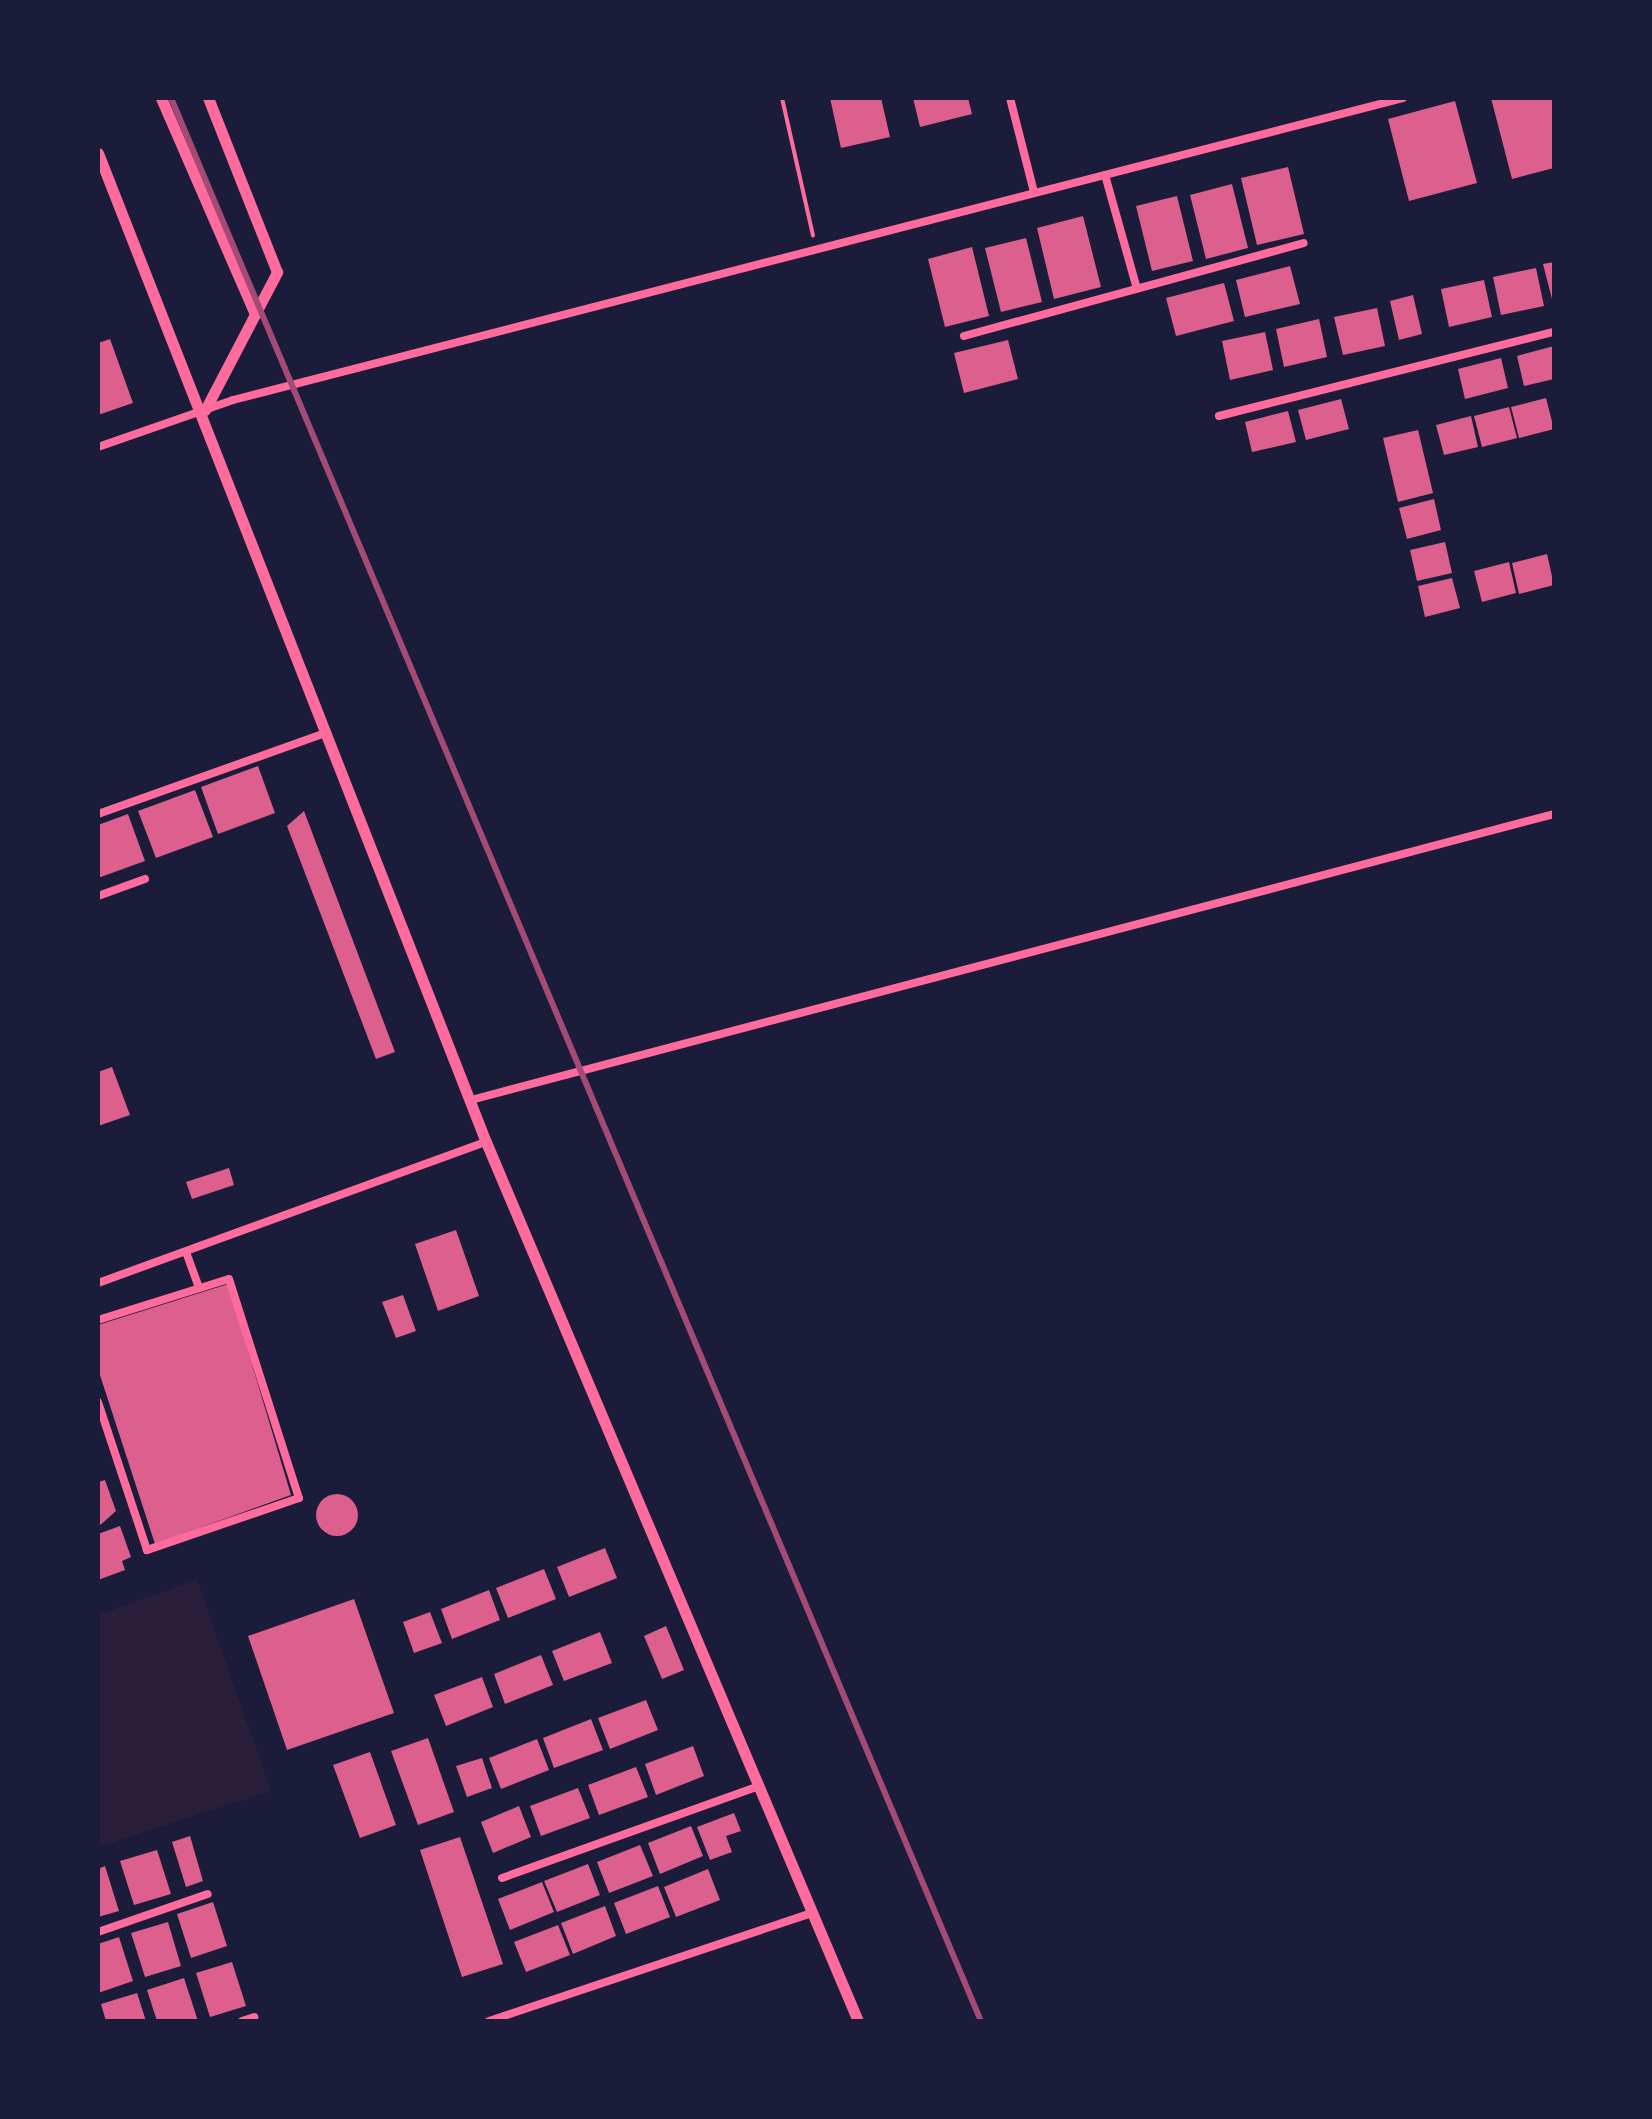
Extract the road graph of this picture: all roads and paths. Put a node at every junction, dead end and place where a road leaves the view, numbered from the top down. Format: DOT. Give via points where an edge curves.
graph roads {
  1 [pos="161,98"];
  2 [pos="208,98"];
  3 [pos="782,98"];
  4 [pos="1010,98"];
  5 [pos="1403,98"];
  6 [pos="98,153"];
  7 [pos="1105,175"];
  8 [pos="1034,192"];
  9 [pos="1304,243"];
  10 [pos="816,248"];
  11 [pos="1137,289"];
  12 [pos="255,314"];
  13 [pos="1554,332"];
  14 [pos="964,336"];
  15 [pos="205,410"];
  16 [pos="1219,416"];
  17 [pos="98,447"];
  18 [pos="326,733"];
  19 [pos="98,814"];
  20 [pos="1554,814"];
  21 [pos="145,879"];
  22 [pos="98,896"];
  23 [pos="471,1100"];
  24 [pos="486,1142"];
  25 [pos="186,1252"];
  26 [pos="98,1283"];
  27 [pos="198,1285"];
  28 [pos="98,1320"];
  29 [pos="98,1402"];
  30 [pos="754,1788"];
  31 [pos="502,1878"];
  32 [pos="208,1894"];
  33 [pos="808,1914"];
  34 [pos="98,1932"];
  35 [pos="254,2017"];
  36 [pos="242,2021"];
  37 [pos="489,2021"];
  38 [pos="858,2021"];
  1 -- 12 [label="street"];
  2 -- 12 [label="street" via="275,255 277,272"];
  3 -- 10 [label="path"];
  4 -- 8 [label="street"];
  5 -- 7 [label="street"];
  6 -- 15 [label="street"];
  7 -- 8 [label="street"];
  7 -- 11 [label="street"];
  8 -- 10 [label="street"];
  9 -- 11 [label="street"];
  10 -- 15 [label="street"];
  11 -- 14 [label="street"];
  12 -- 15 [label="street"];
  13 -- 16 [label="street"];
  15 -- 17 [label="street"];
  15 -- 18 [label="street"];
  18 -- 19 [label="street"];
  18 -- 23 [label="street"];
  20 -- 23 [label="street"];
  21 -- 22 [label="street"];
  23 -- 24 [label="street"];
  24 -- 25 [label="street"];
  24 -- 30 [label="street"];
  25 -- 26 [label="street"];
  25 -- 27 [label="street"];
  27 -- 28 [label="street"];
  27 -- 29 [label="street" via="222,1277 233,1284 297,1502 147,1550"];
  30 -- 31 [label="street"];
  30 -- 33 [label="street"];
  32 -- 34 [label="street"];
  33 -- 37 [label="street"];
  33 -- 38 [label="street"];
  35 -- 36 [label="street"];
}
